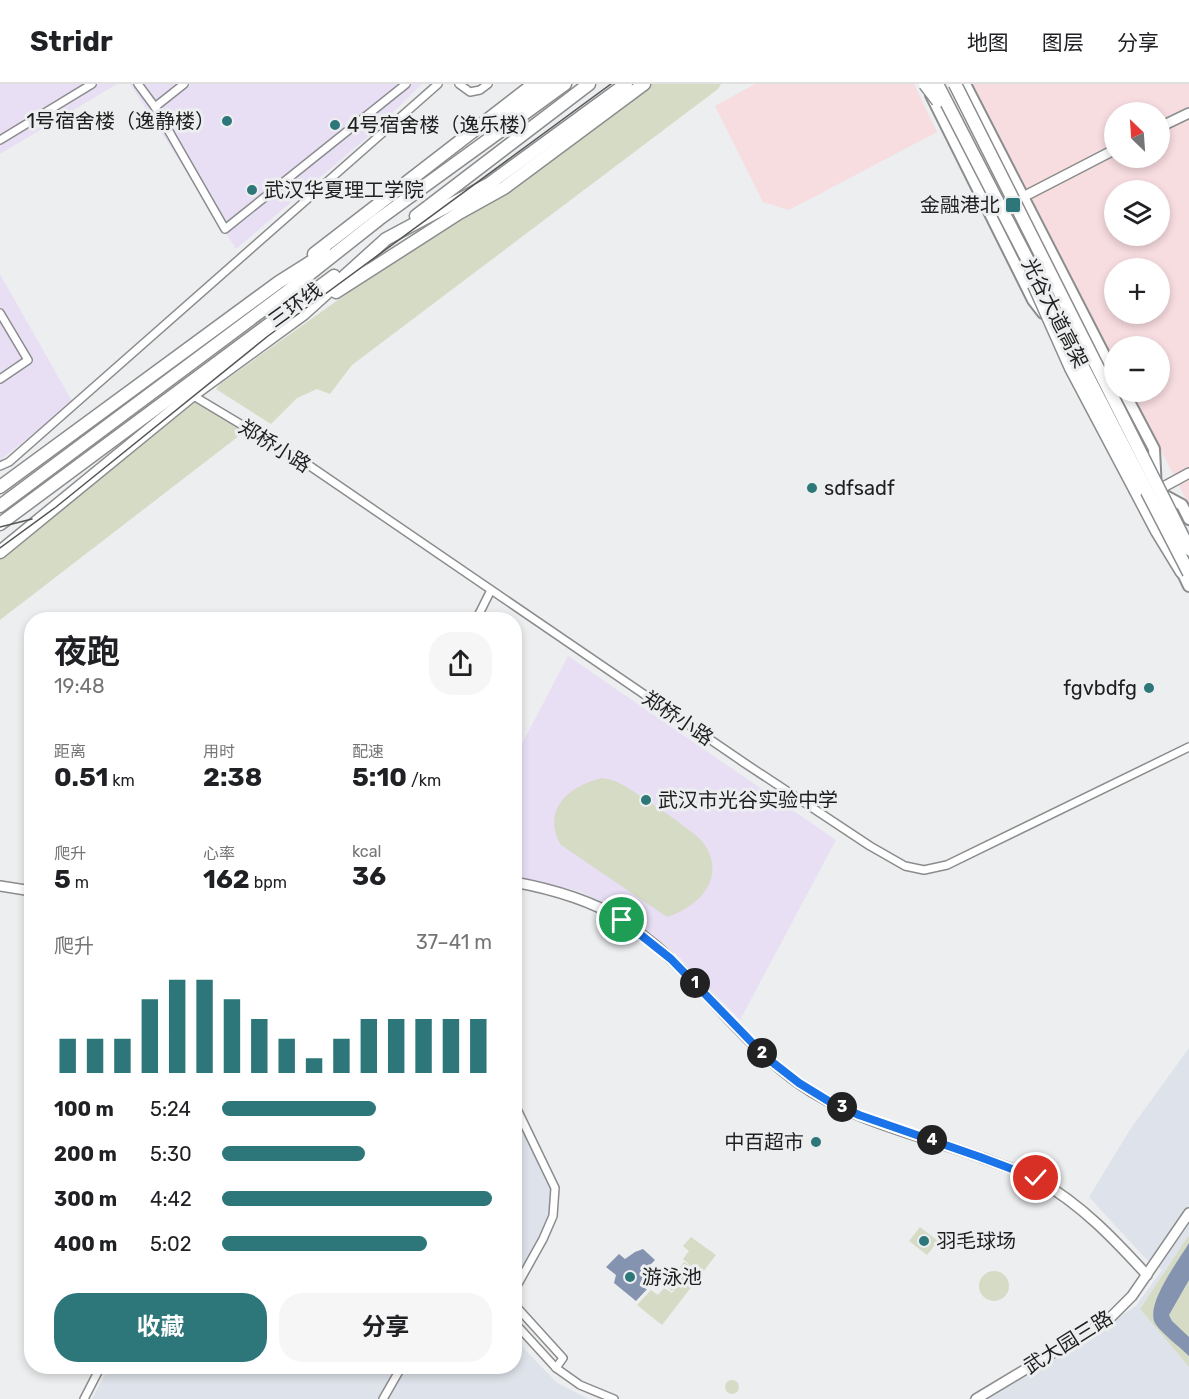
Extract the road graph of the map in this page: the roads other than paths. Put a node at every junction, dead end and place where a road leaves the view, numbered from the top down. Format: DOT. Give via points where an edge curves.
graph roads {
  1 [pos="92,84"];
  2 [pos="138,84"];
  3 [pos="184,84"];
  4 [pos="406,84"];
  5 [pos="438,84"];
  6 [pos="459,84"];
  7 [pos="488,84"];
  8 [pos="534,84"];
  9 [pos="548,84"];
  10 [pos="565,84"];
  11 [pos="589,84"];
  12 [pos="626,84"];
  13 [pos="643,84"];
  14 [pos="925,84"];
  15 [pos="955,84"];
  16 [pos="965,84"];
  17 [pos="938,86"];
  18 [pos="596,105"];
  19 [pos="155,106"];
  20 [pos="1189,113"];
  21 [pos="487,121"];
  22 [pos="1170,123"];
  23 [pos="958,125"];
  24 [pos="0,140"];
  25 [pos="1104,155"];
  26 [pos="503,173"];
  27 [pos="1023,197"];
  28 [pos="459,213"];
  29 [pos="380,219"];
  30 [pos="386,238"];
  31 [pos="1021,247"];
  32 [pos="276,284"];
  33 [pos="299,309"];
  34 [pos="0,313"];
  35 [pos="1104,355"];
  36 [pos="0,379"];
  37 [pos="192,395"];
  38 [pos="1129,402"];
  39 [pos="0,466"];
  40 [pos="1189,473"];
  41 [pos="0,487"];
  42 [pos="1156,491"];
  43 [pos="0,506"];
  44 [pos="1172,516"];
  45 [pos="1189,519"];
  46 [pos="0,524"];
  47 [pos="1189,537"];
  48 [pos="1189,549"];
  49 [pos="0,552"];
  50 [pos="1186,573"];
  51 [pos="1189,586"];
  52 [pos="491,590"];
  53 [pos="480,612"];
  54 [pos="1189,747"];
  55 [pos="522,883"];
  56 [pos="0,886"];
  57 [pos="24,890"];
  58 [pos="522,1120"];
  59 [pos="1189,1213"];
  60 [pos="1147,1275"];
  61 [pos="522,1276"];
  62 [pos="522,1313"];
  63 [pos="522,1331"];
  64 [pos="556,1368"];
  65 [pos="97,1374"];
  66 [pos="397,1374"];
  67 [pos="84,1399"];
  68 [pos="383,1399"];
  69 [pos="614,1399"];
  70 [pos="976,1399"];
  1 -- 24 [label="street"];
  2 -- 19 [label="street"];
  3 -- 19 [label="street"];
  4 -- 19 [label="street" via="225,229"];
  5 -- 39 [label="street" via="27,447"];
  6 -- 7 [label="street" via="470,92"];
  8 -- 21 [label="highway"];
  9 -- 21 [label="highway"];
  9 -- 29 [label="highway"];
  10 -- 29 [label="highway, 三环线"];
  11 -- 30 [label="highway, 三环线"];
  12 -- 18 [label="highway"];
  13 -- 18 [label="highway"];
  13 -- 28 [label="highway" via="504,188"];
  14 -- 23 [label="highway, bridge"];
  14 -- 42 [label="main road" via="1033,300 1065,344 1128,464"];
  15 -- 44 [label="highway, 光谷大道高架, bridge"];
  16 -- 27 [label="main road"];
  17 -- 23 [label="highway, 光谷大道高架, bridge"];
  18 -- 26 [label="highway"];
  20 -- 22 [label="street"];
  21 -- 32 [label="highway"];
  23 -- 31 [label="highway, 光谷大道高架, bridge"];
  25 -- 27 [label="street"];
  26 -- 28 [label="highway"];
  26 -- 30 [label="highway"];
  27 -- 35 [label="main road"];
  28 -- 33 [label="highway"];
  29 -- 32 [label="highway"];
  29 -- 43 [label="highway, 三环线"];
  30 -- 33 [label="highway, 三环线"];
  31 -- 50 [label="highway, 光谷大道高架, bridge"];
  31 -- 50 [label="highway, bridge" via="1039,299 1071,368 1157,531"];
  32 -- 41 [label="highway"];
  33 -- 37 [label="highway"];
  33 -- 46 [label="highway, 三环线"];
  34 -- 36 [label="street" via="28,360"];
  37 -- 49 [label="highway"];
  37 -- 52 [label="street, 郑桥小路" via="307,465"];
  38 -- 42 [label="main road" via="1154,449"];
  40 -- 42 [label="street"];
  42 -- 45 [label="main road" via="1182,505"];
  42 -- 50 [label="main road" via="1157,518"];
  44 -- 47 [label="highway, bridge"];
  44 -- 48 [label="highway, 光谷大道高架, bridge"];
  50 -- 51 [label="main road"];
  52 -- 53 [label="street"];
  52 -- 54 [label="street, 郑桥小路" via="743,762 905,866 924,870 947,865"];
  55 -- 60 [label="street" via="578,897 622,920 671,959 767,1058 830,1102 1036,1178 1074,1202"];
  56 -- 57 [label="street"];
  58 -- 61 [label="street" via="555,1188 553,1216"];
  59 -- 60 [label="street, 武大园三路"];
  60 -- 70 [label="street, 武大园三路" via="1109,1319"];
  62 -- 64 [label="street" via="563,1358"];
  63 -- 64 [label="street"];
  64 -- 69 [label="street" via="580,1385"];
  65 -- 67 [label="street"];
  66 -- 68 [label="street"];
}
